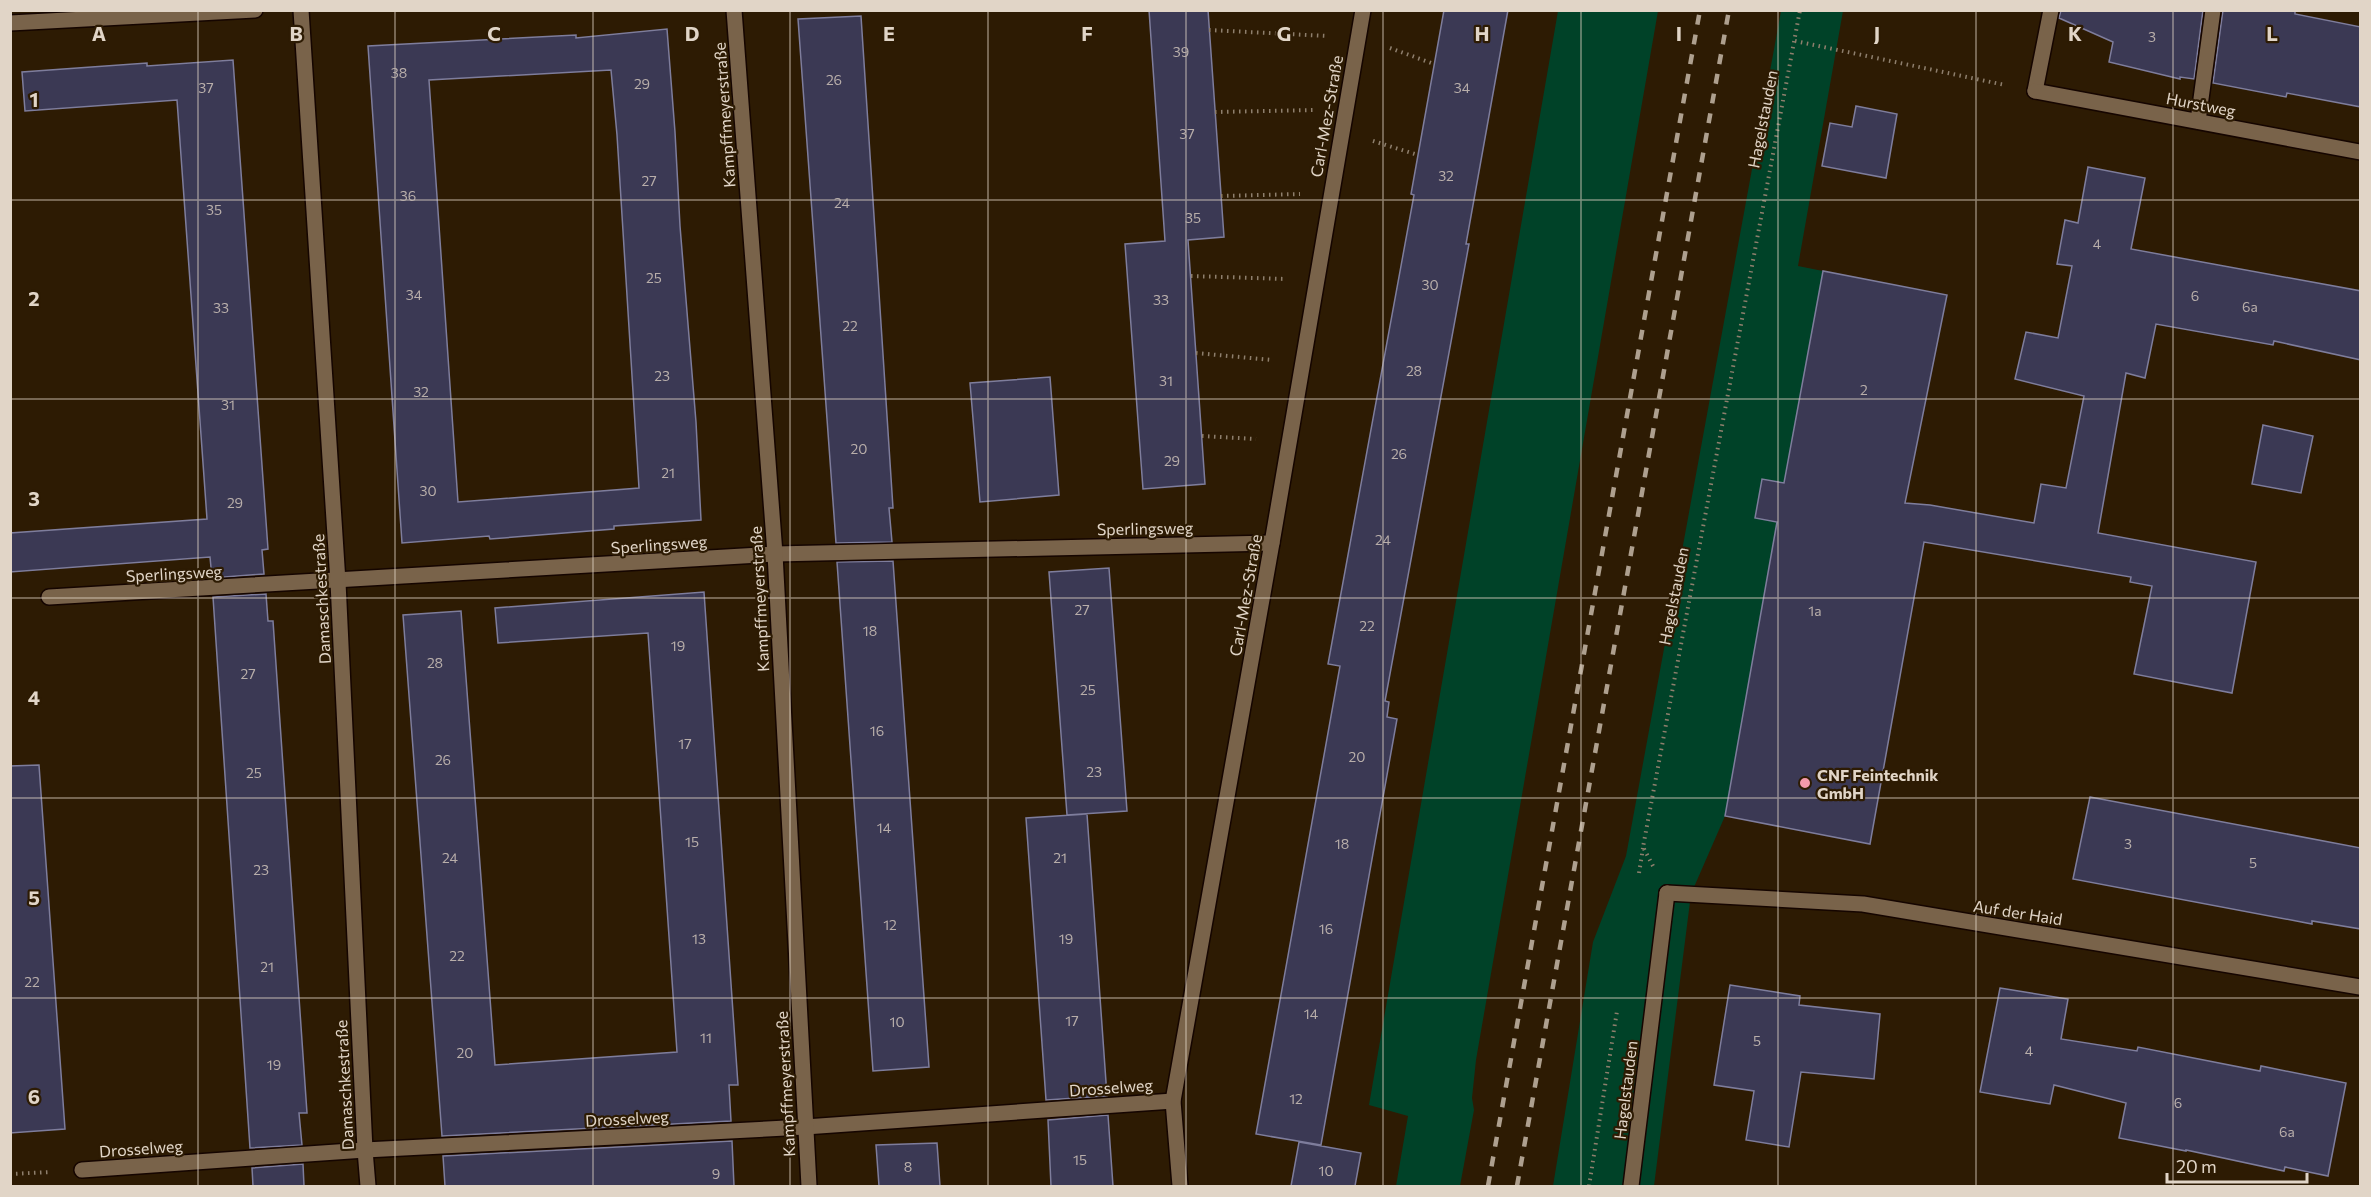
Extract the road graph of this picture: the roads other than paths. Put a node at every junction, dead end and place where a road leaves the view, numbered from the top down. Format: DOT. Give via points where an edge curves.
graph roads {
  1 [pos="255,10"];
  2 [pos="301,10"];
  3 [pos="734,10"];
  4 [pos="1362,10"];
  5 [pos="2051,10"];
  6 [pos="2213,10"];
  7 [pos="10,23"];
  8 [pos="2198,122"];
  9 [pos="2361,152"];
  10 [pos="1272,543"];
  11 [pos="775,554"];
  12 [pos="338,582"];
  13 [pos="48,597"];
  14 [pos="1667,893"];
  15 [pos="2361,987"];
  16 [pos="1173,1101"];
  17 [pos="805,1127"];
  18 [pos="364,1150"];
  19 [pos="82,1170"];
  20 [pos="368,1186"];
  21 [pos="809,1186"];
  22 [pos="1180,1186"];
  23 [pos="1631,1186"];
  1 -- 7 [label="street"];
  2 -- 12 [label="street, Damaschkestraße"];
  3 -- 11 [label="street, Kampffmeyerstraße"];
  4 -- 10 [label="street, Carl-Mez-Straße"];
  5 -- 8 [label="street, Hurstweg" via="2035,91"];
  6 -- 8 [label="street"];
  8 -- 9 [label="street, Hurstweg"];
  10 -- 11 [label="street, Sperlingsweg"];
  10 -- 16 [label="street, Carl-Mez-Straße"];
  11 -- 12 [label="street, Sperlingsweg"];
  11 -- 17 [label="street, Kampffmeyerstraße"];
  12 -- 13 [label="street, Sperlingsweg"];
  12 -- 18 [label="street, Damaschkestraße"];
  14 -- 15 [label="street, Auf der Haid" via="1863,904"];
  14 -- 23 [label="street, Hagelstauden"];
  16 -- 17 [label="street, Drosselweg"];
  16 -- 22 [label="street, Carl-Mez-Straße"];
  17 -- 18 [label="street, Drosselweg"];
  17 -- 21 [label="street, Kampffmeyerstraße"];
  18 -- 19 [label="street, Drosselweg"];
  18 -- 20 [label="street, Damaschkestraße"];
}
